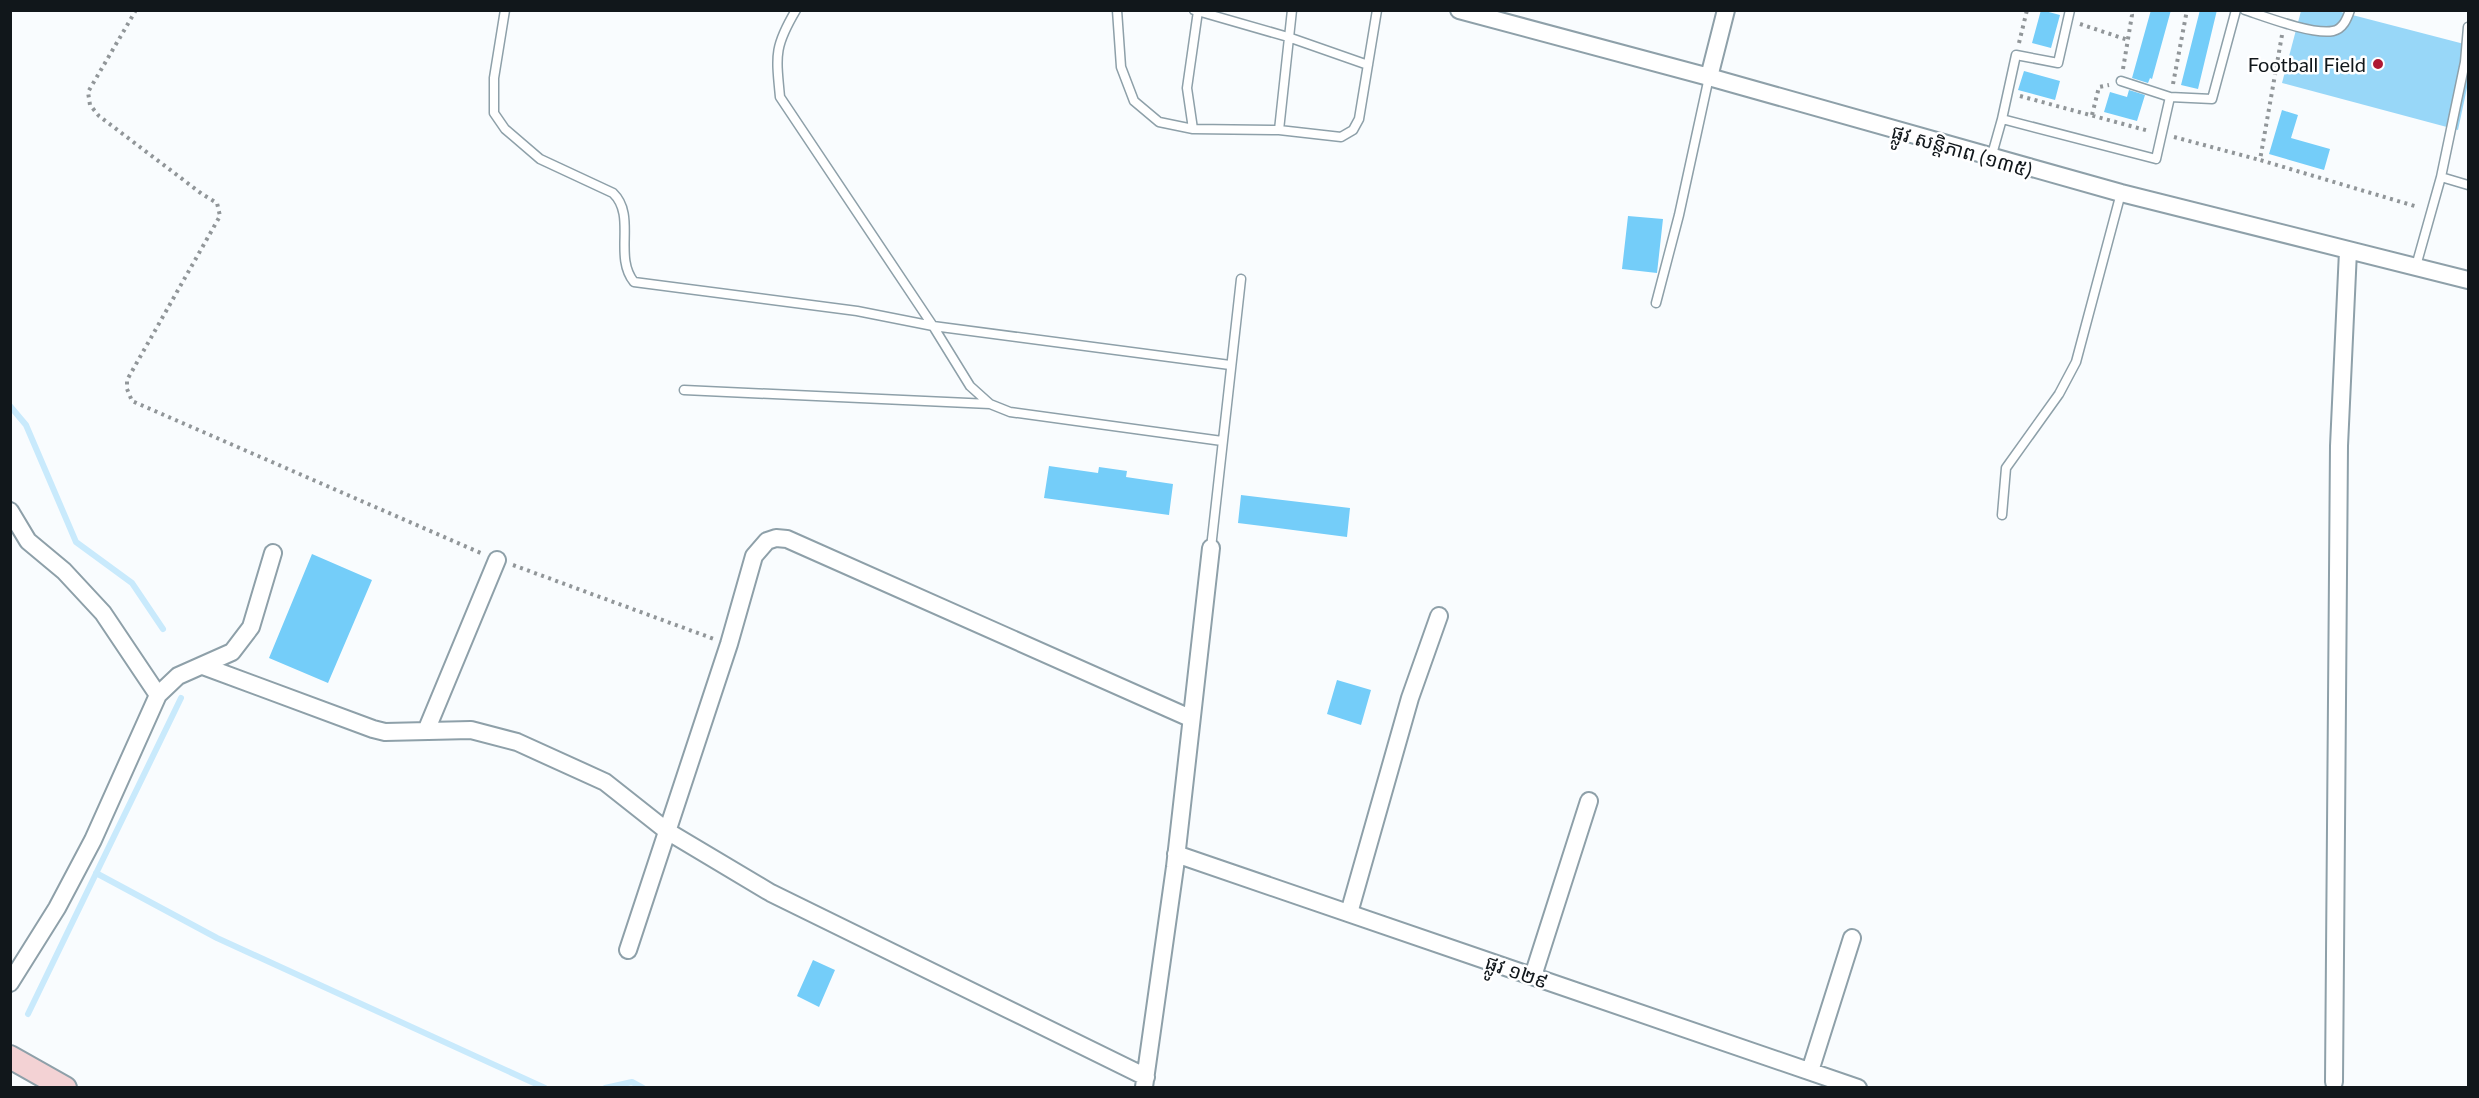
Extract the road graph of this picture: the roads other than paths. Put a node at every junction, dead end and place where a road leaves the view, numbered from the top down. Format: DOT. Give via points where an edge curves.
graph roads {
  1 [pos="505,10"];
  2 [pos="796,10"];
  3 [pos="1117,10"];
  4 [pos="1292,10"];
  5 [pos="1377,10"];
  6 [pos="1459,10"];
  7 [pos="1726,10"];
  8 [pos="2236,10"];
  9 [pos="2245,10"];
  10 [pos="2350,10"];
  11 [pos="1196,11"];
  12 [pos="2069,15"];
  13 [pos="2469,27"];
  14 [pos="1288,37"];
  15 [pos="1368,65"];
  16 [pos="1709,77"];
  17 [pos="2121,81"];
  18 [pos="2170,97"];
  19 [pos="2002,119"];
  20 [pos="1193,129"];
  21 [pos="1279,130"];
  22 [pos="1991,158"];
  23 [pos="2441,177"];
  24 [pos="2469,185"];
  25 [pos="2121,194"];
  26 [pos="2348,251"];
  27 [pos="2416,266"];
  28 [pos="1241,279"];
  29 [pos="2469,280"];
  30 [pos="1656,303"];
  31 [pos="933,326"];
  32 [pos="1230,365"];
  33 [pos="684,390"];
  34 [pos="990,404"];
  35 [pos="1222,441"];
  36 [pos="10,511"];
  37 [pos="2002,515"];
  38 [pos="1211,548"];
  39 [pos="273,553"];
  40 [pos="497,560"];
  41 [pos="1439,616"];
  42 [pos="203,666"];
  43 [pos="158,695"];
  44 [pos="1190,718"];
  45 [pos="426,731"];
  46 [pos="1589,801"];
  47 [pos="667,831"];
  48 [pos="1176,854"];
  49 [pos="1349,913"];
  50 [pos="1852,938"];
  51 [pos="628,950"];
  52 [pos="1533,976"];
  53 [pos="10,983"];
  54 [pos="10,1057"];
  55 [pos="1810,1071"];
  56 [pos="1145,1082"];
  57 [pos="2334,1082"];
  58 [pos="65,1088"];
  59 [pos="1858,1088"];
  1 -- 31 [label="lane" via="494,78 494,112 505,129 540,159 613,193 621,201 624,257 627,273 634,282 857,311"];
  2 -- 31 [label="lane" via="782,34 776,58 780,97"];
  3 -- 20 [label="lane" via="1121,67 1134,101 1159,122"];
  4 -- 14 [label="lane"];
  5 -- 15 [label="lane"];
  6 -- 16 [label="street, ផ្លូវ សន្តិភាព (១៣៥)"];
  7 -- 16 [label="street"];
  8 -- 18 [label="lane" via="2212,99"];
  9 -- 10 [label="lane" via="2318,32 2335,31 2346,22"];
  11 -- 14 [label="lane"];
  11 -- 20 [label="lane" via="1187,88"];
  12 -- 19 [label="lane" via="2058,63 2016,55"];
  13 -- 23 [label="lane"];
  14 -- 15 [label="lane"];
  14 -- 21 [label="lane"];
  15 -- 21 [label="lane" via="1359,119 1353,130 1341,137"];
  16 -- 22 [label="street, ផ្លូវ សន្តិភាព (១៣៥)"];
  16 -- 30 [label="lane"];
  17 -- 18 [label="lane"];
  18 -- 19 [label="lane" via="2156,159"];
  19 -- 22 [label="lane"];
  20 -- 21 [label="lane"];
  22 -- 25 [label="street, ផ្លូវ សន្តិភាព (១៣៥)"];
  23 -- 24 [label="lane"];
  23 -- 27 [label="lane"];
  25 -- 26 [label="street, ផ្លូវ សន្តិភាព (១៣៥)"];
  25 -- 37 [label="lane" via="2076,362 2059,394 2006,468"];
  26 -- 27 [label="street, ផ្លូវ សន្តិភាព (១៣៥)"];
  26 -- 57 [label="street" via="2339,446"];
  27 -- 29 [label="street, ផ្លូវ សន្តិភាព (១៣៥)"];
  28 -- 32 [label="lane"];
  31 -- 32 [label="lane"];
  31 -- 34 [label="lane" via="970,386"];
  32 -- 35 [label="lane"];
  33 -- 34 [label="lane"];
  34 -- 35 [label="lane" via="1010,412"];
  35 -- 38 [label="lane"];
  36 -- 43 [label="street" via="28,541 64,571 103,613"];
  38 -- 44 [label="street"];
  39 -- 42 [label="street" via="250,627 232,652"];
  40 -- 45 [label="street"];
  41 -- 49 [label="street" via="1410,698"];
  42 -- 43 [label="street" via="178,676"];
  42 -- 45 [label="street" via="373,729"];
  43 -- 53 [label="street" via="93,840"];
  44 -- 47 [label="street" via="787,539 776,538 767,541 754,556"];
  44 -- 48 [label="street"];
  45 -- 47 [label="street" via="471,730 517,742 605,783"];
  46 -- 52 [label="street"];
  47 -- 51 [label="street"];
  47 -- 56 [label="street" via="771,893"];
  48 -- 49 [label="street, ផ្លូវ ១២៩"];
  48 -- 56 [label="street"];
  49 -- 52 [label="street, ផ្លូវ ១២៩"];
  50 -- 55 [label="street"];
  52 -- 55 [label="street, ផ្លូវ ១២៩"];
  54 -- 58 [label="main road"];
  55 -- 59 [label="street, ផ្លូវ ១២៩"];
}
